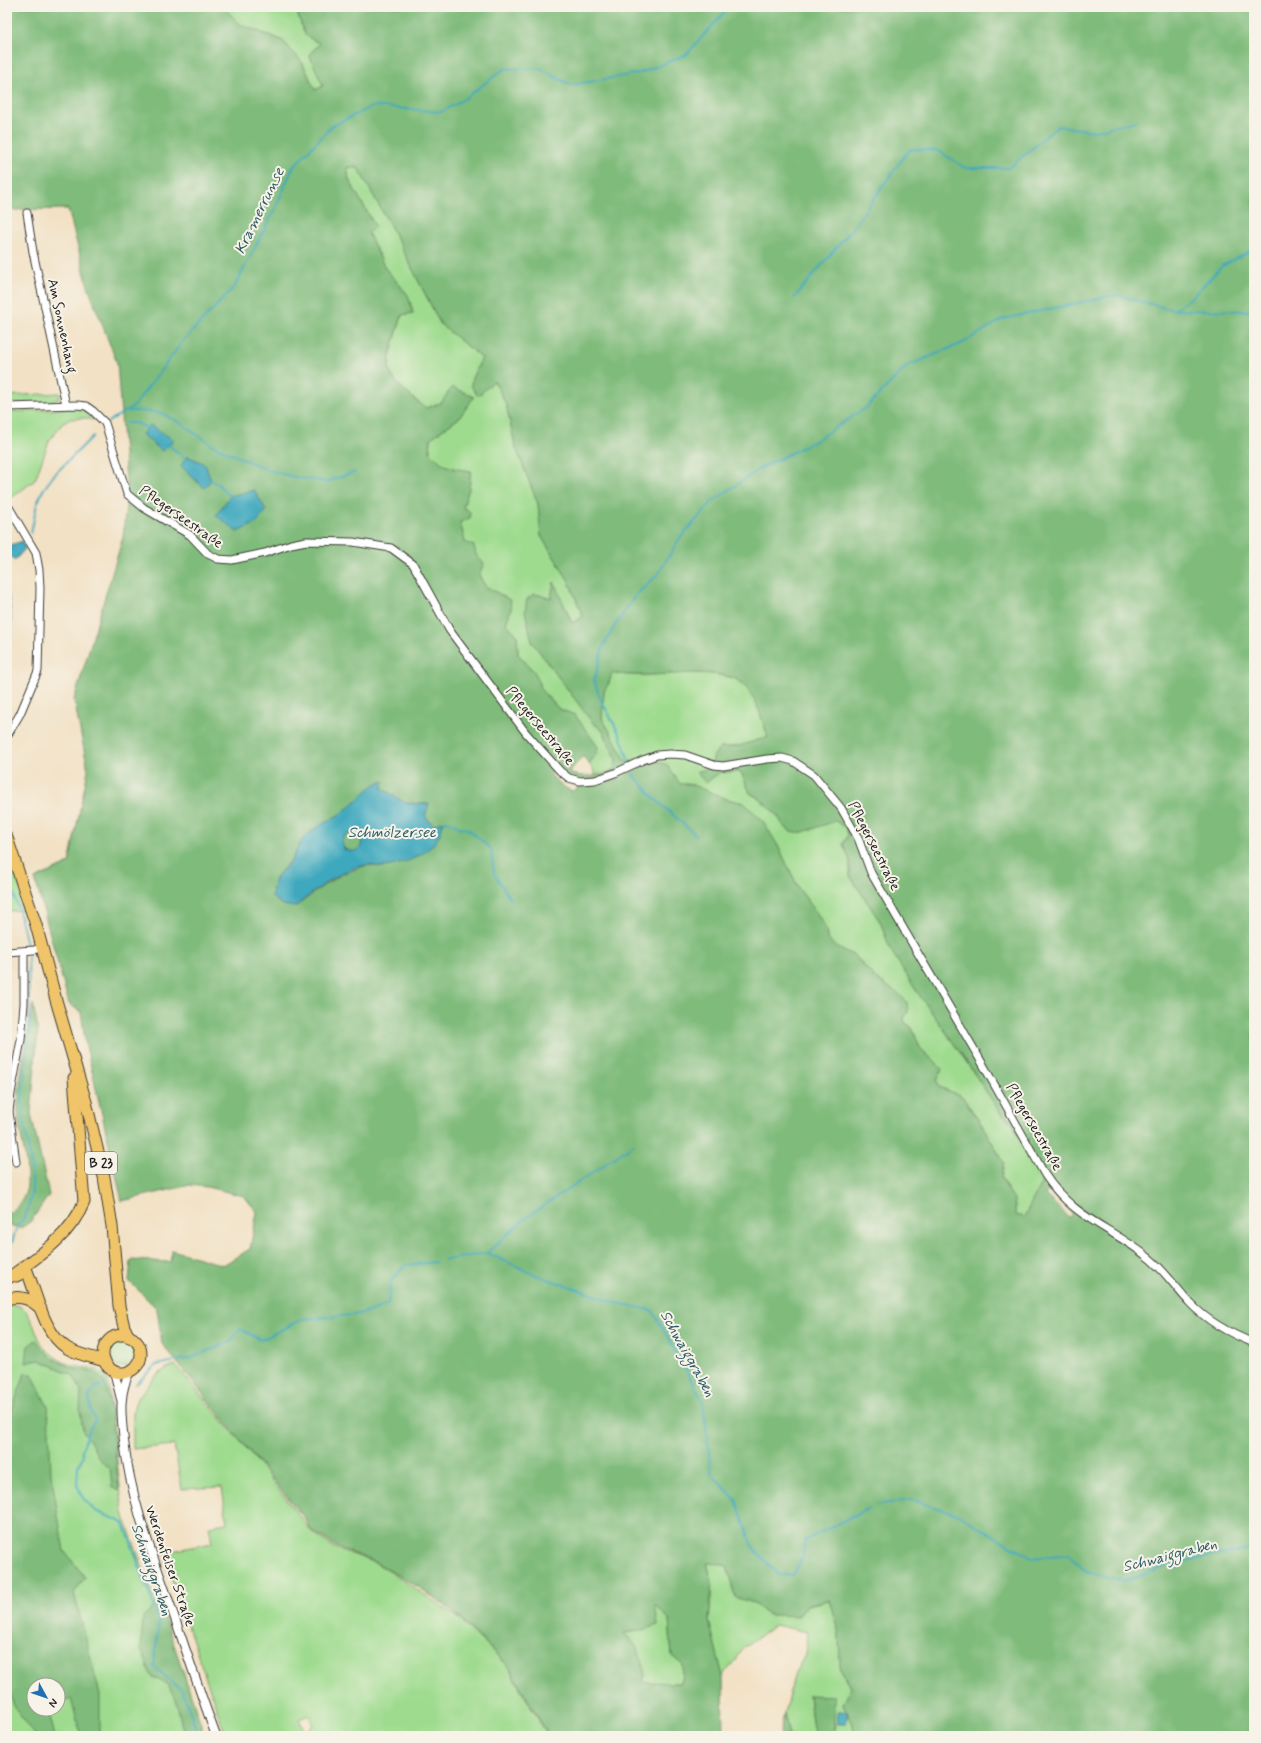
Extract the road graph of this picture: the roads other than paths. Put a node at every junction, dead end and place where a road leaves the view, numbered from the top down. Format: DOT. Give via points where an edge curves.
graph roads {
  1 [pos="28,213"];
  2 [pos="66,405"];
  3 [pos="7,407"];
  4 [pos="7,504"];
  5 [pos="7,736"];
  6 [pos="7,838"];
  7 [pos="43,947"];
  8 [pos="24,951"];
  9 [pos="7,952"];
  10 [pos="73,1058"];
  11 [pos="8,1112"];
  12 [pos="16,1162"];
  13 [pos="7,1280"];
  14 [pos="32,1284"];
  15 [pos="7,1299"];
  16 [pos="119,1306"];
  17 [pos="42,1310"];
  18 [pos="129,1337"];
  19 [pos="109,1341"];
  20 [pos="1254,1343"];
  21 [pos="76,1352"];
  22 [pos="105,1361"];
  23 [pos="131,1370"];
  24 [pos="114,1371"];
  25 [pos="121,1399"];
  26 [pos="216,1736"];
  1 -- 2 [label="street, Am Sonnenhang" via="33,252"];
  2 -- 3 [label="street, Pflegerseestraße"];
  2 -- 20 [label="street, Pflegerseestraße" via="86,406 105,423 127,494 144,508 190,535 208,554 218,559 265,553 306,541 353,542 391,548 413,564 450,631 526,733 569,778 580,781 595,780 657,755 670,754 686,755 723,766 782,758 793,761 814,775 841,808 871,874 1045,1175 1057,1191 1082,1214 1148,1258 1166,1274 1202,1315"];
  4 -- 5 [label="street" via="36,552 40,588 38,671 20,714"];
  6 -- 7 [label="main road, B 23"];
  7 -- 8 [label="street"];
  7 -- 10 [label="main road, B 23"];
  8 -- 9 [label="street"];
  8 -- 11 [label="street" via="21,1040"];
  10 -- 13 [label="main road, B 23" via="84,1202 76,1219 55,1243"];
  10 -- 16 [label="main road, B 23" via="104,1177 112,1226"];
  11 -- 12 [label="street"];
  13 -- 14 [label="main road, B 23" via="28,1271"];
  14 -- 15 [label="main road"];
  14 -- 17 [label="main road"];
  15 -- 17 [label="main road" via="25,1297"];
  16 -- 18 [label="main road, B 23"];
  16 -- 19 [label="main road, B 23" via="116,1328"];
  17 -- 21 [label="main road" via="52,1334"];
  18 -- 19 [label="main road" via="119,1335"];
  18 -- 23 [label="main road" via="138,1345 141,1353 139,1361"];
  19 -- 21 [label="main road" via="96,1349"];
  19 -- 22 [label="main road" via="104,1351"];
  21 -- 22 [label="main road"];
  22 -- 24 [label="main road"];
  23 -- 24 [label="main road"];
  23 -- 25 [label="street, Werdenfelser Straße" via="126,1378"];
  24 -- 25 [label="street, Werdenfelser Straße"];
  25 -- 26 [label="street, Werdenfelser Straße" via="126,1452 135,1502"];
}
